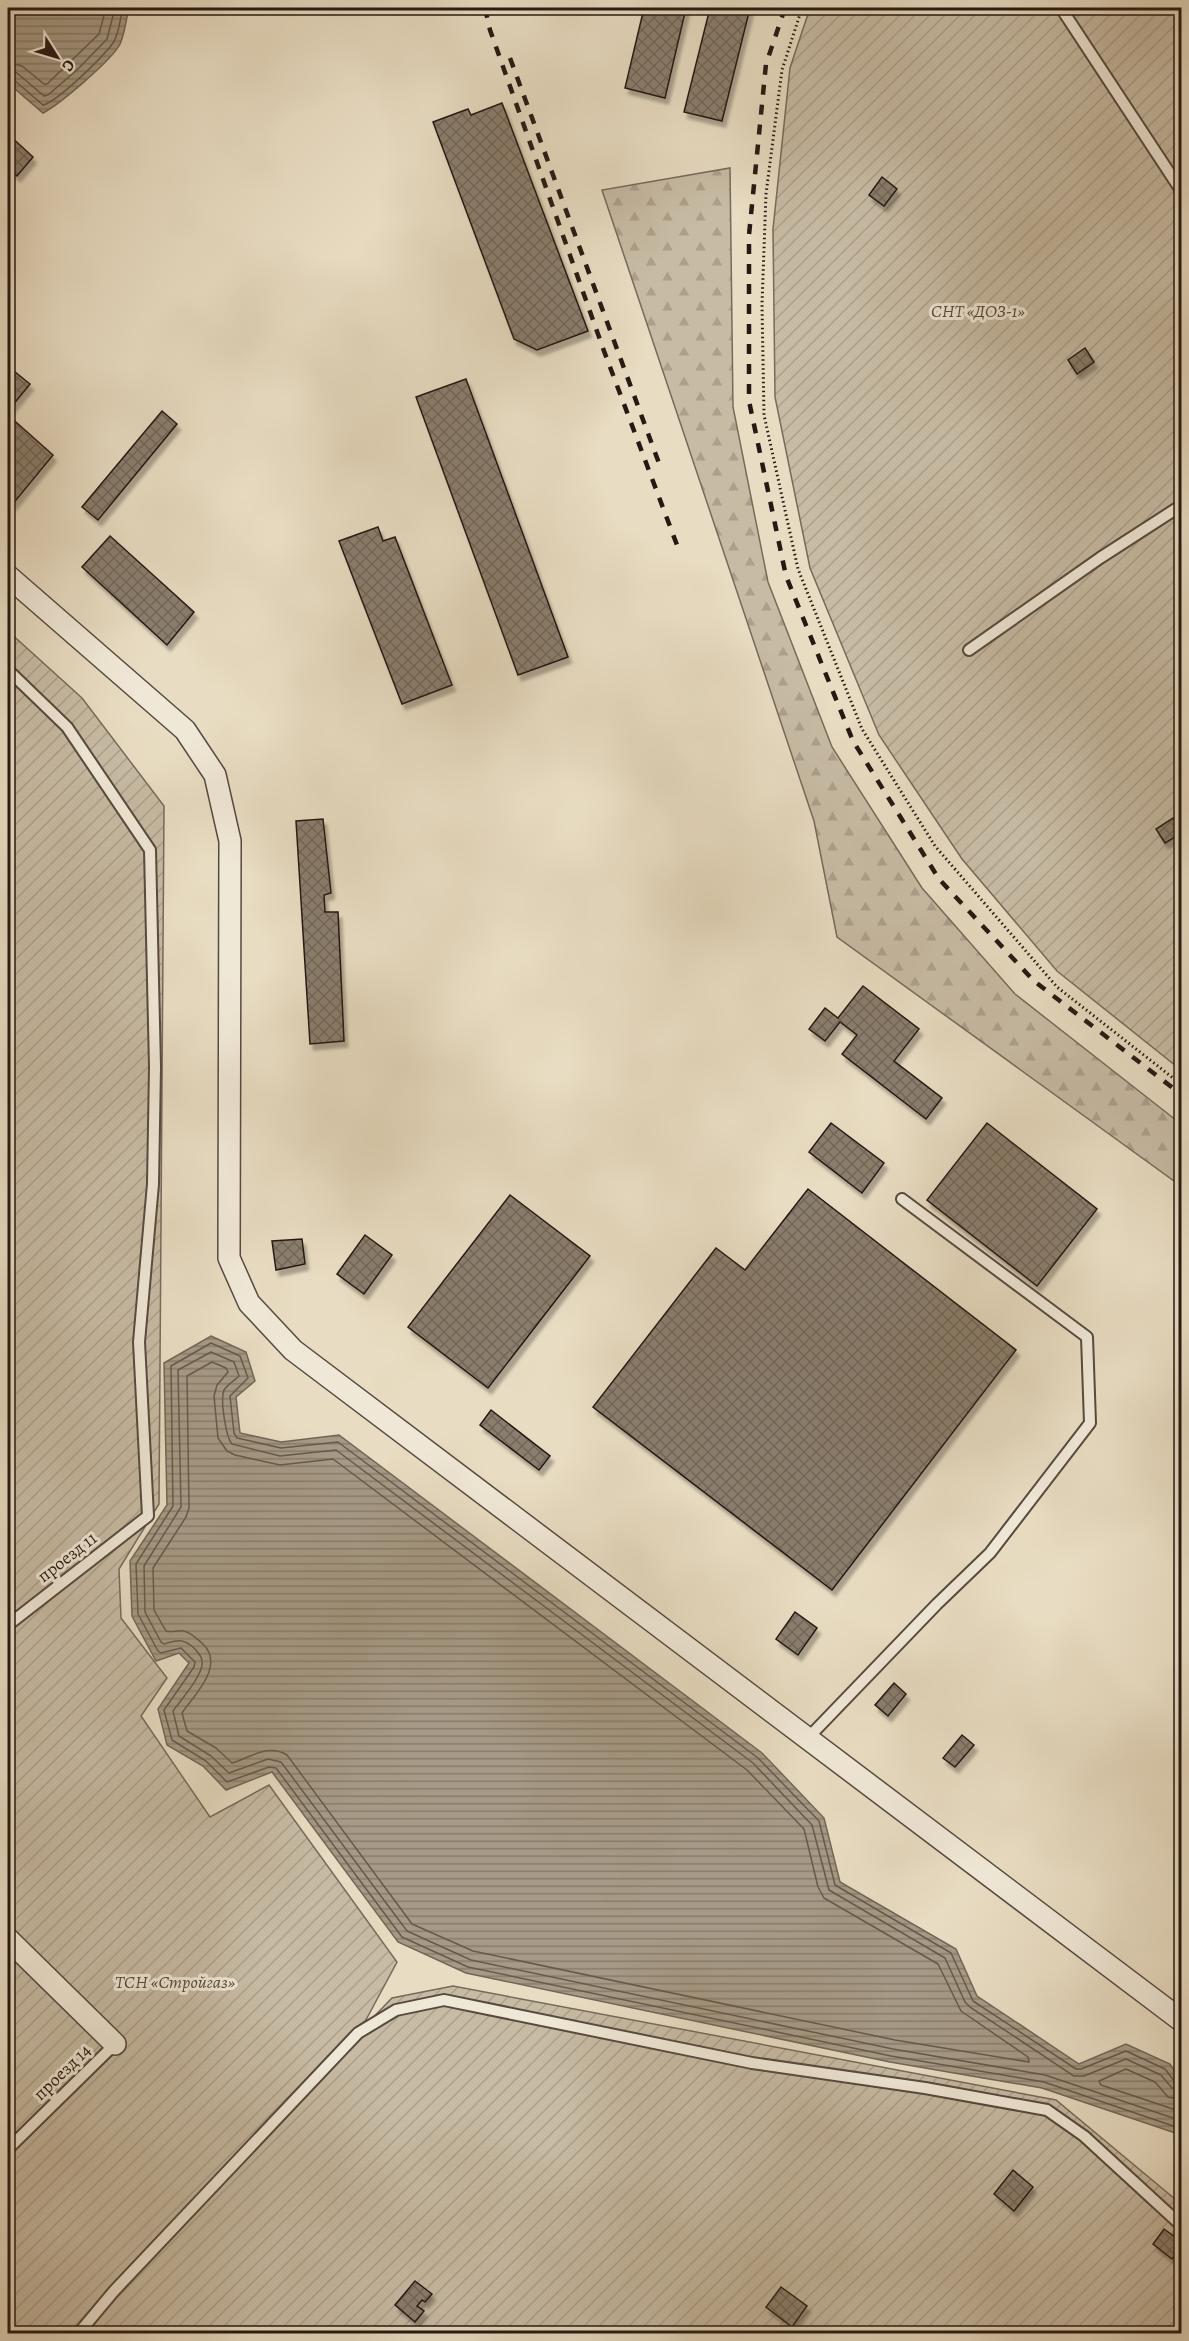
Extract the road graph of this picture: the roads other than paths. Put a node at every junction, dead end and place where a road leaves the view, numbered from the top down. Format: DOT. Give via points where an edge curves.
graph roads {
  1 [pos="1061,8"];
  2 [pos="1182,192"];
  3 [pos="1182,505"];
  4 [pos="8,576"];
  5 [pos="969,650"];
  6 [pos="8,670"];
  7 [pos="902,1199"];
  8 [pos="8,1625"];
  9 [pos="807,1739"];
  10 [pos="8,1939"];
  11 [pos="1182,2021"];
  12 [pos="115,2044"];
  13 [pos="8,2149"];
  14 [pos="1182,2226"];
  15 [pos="78,2334"];
  1 -- 2 [label="lane"];
  3 -- 5 [label="lane"];
  4 -- 9 [label="street" via="185,730 215,775 230,841 229,1258 249,1303 293,1350"];
  6 -- 8 [label="lane, проезд 11" via="67,727 150,850 155,1067 153,1184 139,1342 148,1516"];
  7 -- 9 [label="lane" via="1087,1337 1090,1423 990,1553"];
  9 -- 11 [label="street"];
  10 -- 12 [label="street"];
  12 -- 13 [label="lane, проезд 14"];
  14 -- 15 [label="lane" via="1084,2136 1047,2110 752,2063 444,2000 396,2010 358,2033"];
}
